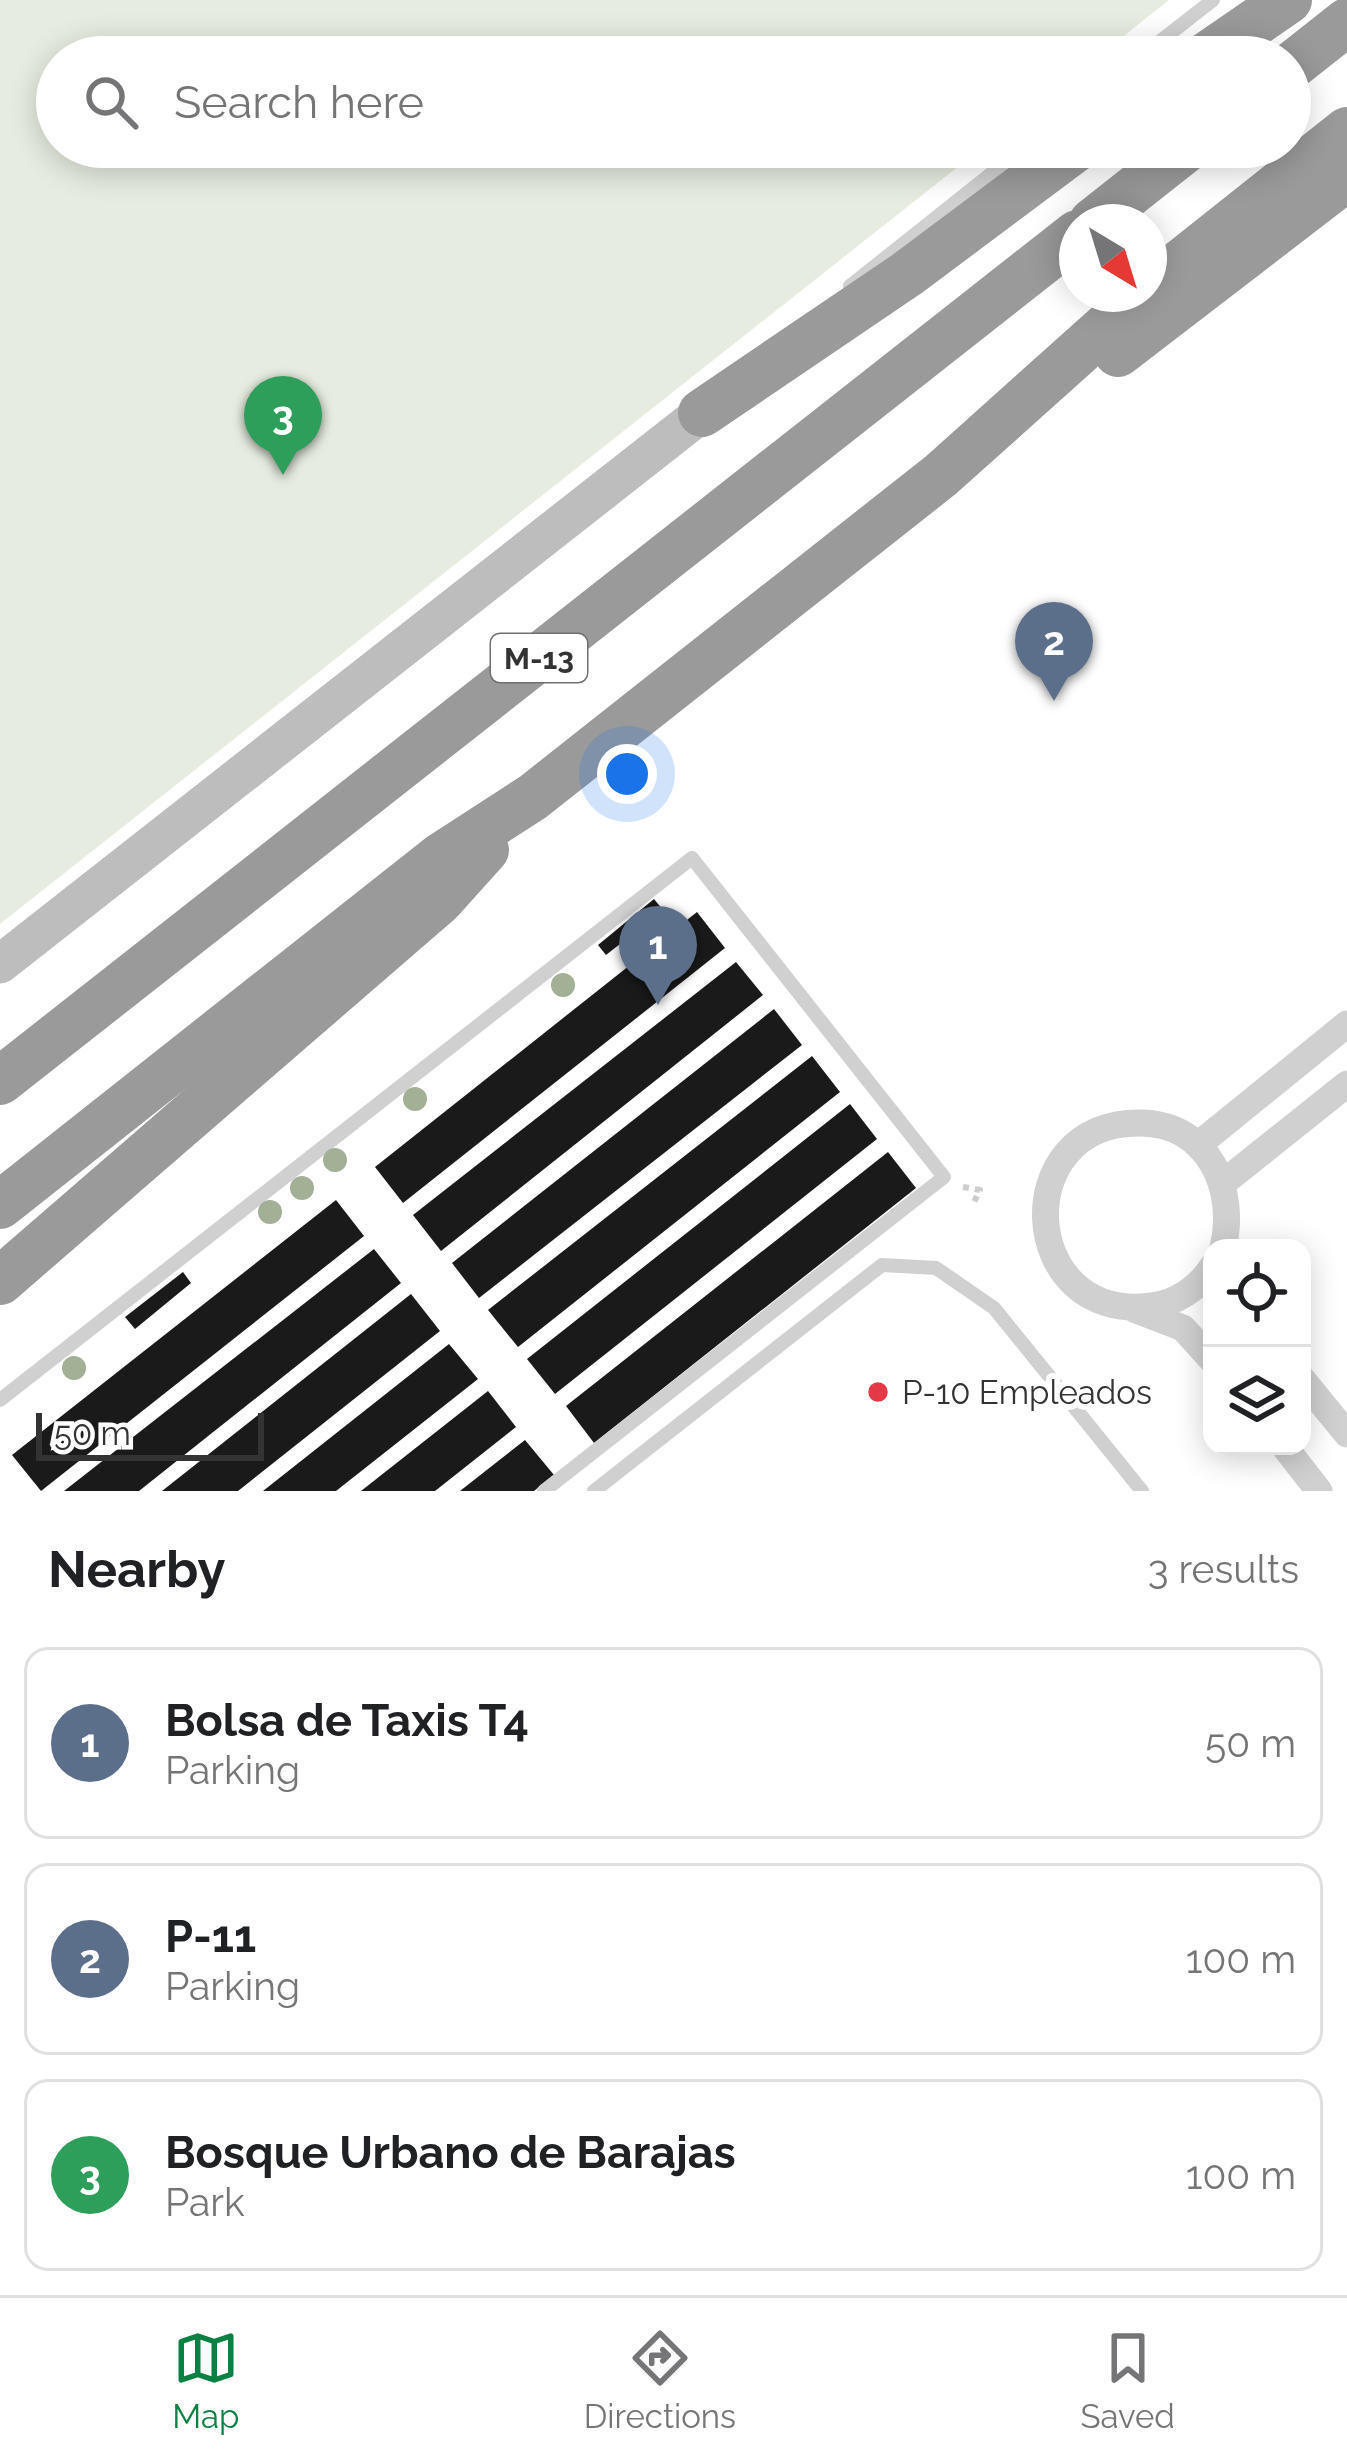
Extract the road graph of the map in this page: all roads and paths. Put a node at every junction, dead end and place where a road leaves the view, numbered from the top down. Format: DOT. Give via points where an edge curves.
graph roads {
  1 [pos="1213,0"];
  2 [pos="1288,0"];
  3 [pos="1347,22"];
  4 [pos="1167,36"];
  5 [pos="1236,36"];
  6 [pos="1311,50"];
  7 [pos="1347,130"];
  8 [pos="1311,159"];
  9 [pos="999,168"];
  10 [pos="1049,168"];
  11 [pos="1161,168"];
  12 [pos="1300,168"];
  13 [pos="1347,177"];
  14 [pos="1116,204"];
  15 [pos="1059,248"];
  16 [pos="1167,274"];
  17 [pos="837,297"];
  18 [pos="820,312"];
  19 [pos="1122,312"];
  20 [pos="702,413"];
  21 [pos="940,475"];
  22 [pos="533,796"];
  23 [pos="0,964"];
  24 [pos="1347,1024"];
  25 [pos="0,1081"];
  26 [pos="1347,1084"];
  27 [pos="1198,1145"];
  28 [pos="959,1178"];
  29 [pos="1223,1183"];
  30 [pos="0,1205"];
  31 [pos="976,1206"];
  32 [pos="1228,1239"];
  33 [pos="1203,1277"];
  34 [pos="0,1282"];
  35 [pos="1132,1308"];
  36 [pos="1203,1350"];
  37 [pos="1311,1390"];
  38 [pos="0,1400"];
  39 [pos="1347,1434"];
  40 [pos="1290,1455"];
  41 [pos="544,1491"];
  42 [pos="594,1491"];
  43 [pos="1142,1491"];
  44 [pos="1319,1491"];
  1 -- 4 [label="lane"];
  2 -- 5 [label="highway"];
  3 -- 6 [label="highway"];
  7 -- 8 [label="highway"];
  9 -- 17 [label="lane"];
  10 -- 20 [label="highway"];
  11 -- 14 [label="highway"];
  12 -- 16 [label="highway"];
  13 -- 21 [label="highway" via="1130,345"];
  15 -- 25 [label="highway, M-13"];
  18 -- 20 [label="lane"];
  19 -- 21 [label="highway"];
  20 -- 23 [label="street"];
  21 -- 22 [label="highway"];
  22 -- 30 [label="highway" via="439,857"];
  22 -- 34 [label="highway" via="440,900"];
  24 -- 27 [label="street"];
  26 -- 29 [label="street"];
  27 -- 29 [label="street"];
  27 -- 35 [label="street" via="1144,1122 1115,1125 1070,1150 1047,1190 1045,1230 1060,1269 1079,1289"];
  28 -- 31 [label="path" via="980,1190"];
  29 -- 32 [label="street"];
  33 -- 35 [label="street" via="1186,1294"];
  35 -- 36 [label="street" via="1183,1328"];
  37 -- 39 [label="street"];
  38 -- 41 [label="lane" via="692,858 944,1177"];
  40 -- 44 [label="street"];
  42 -- 43 [label="lane" via="882,1265 936,1268 994,1308"];
}
